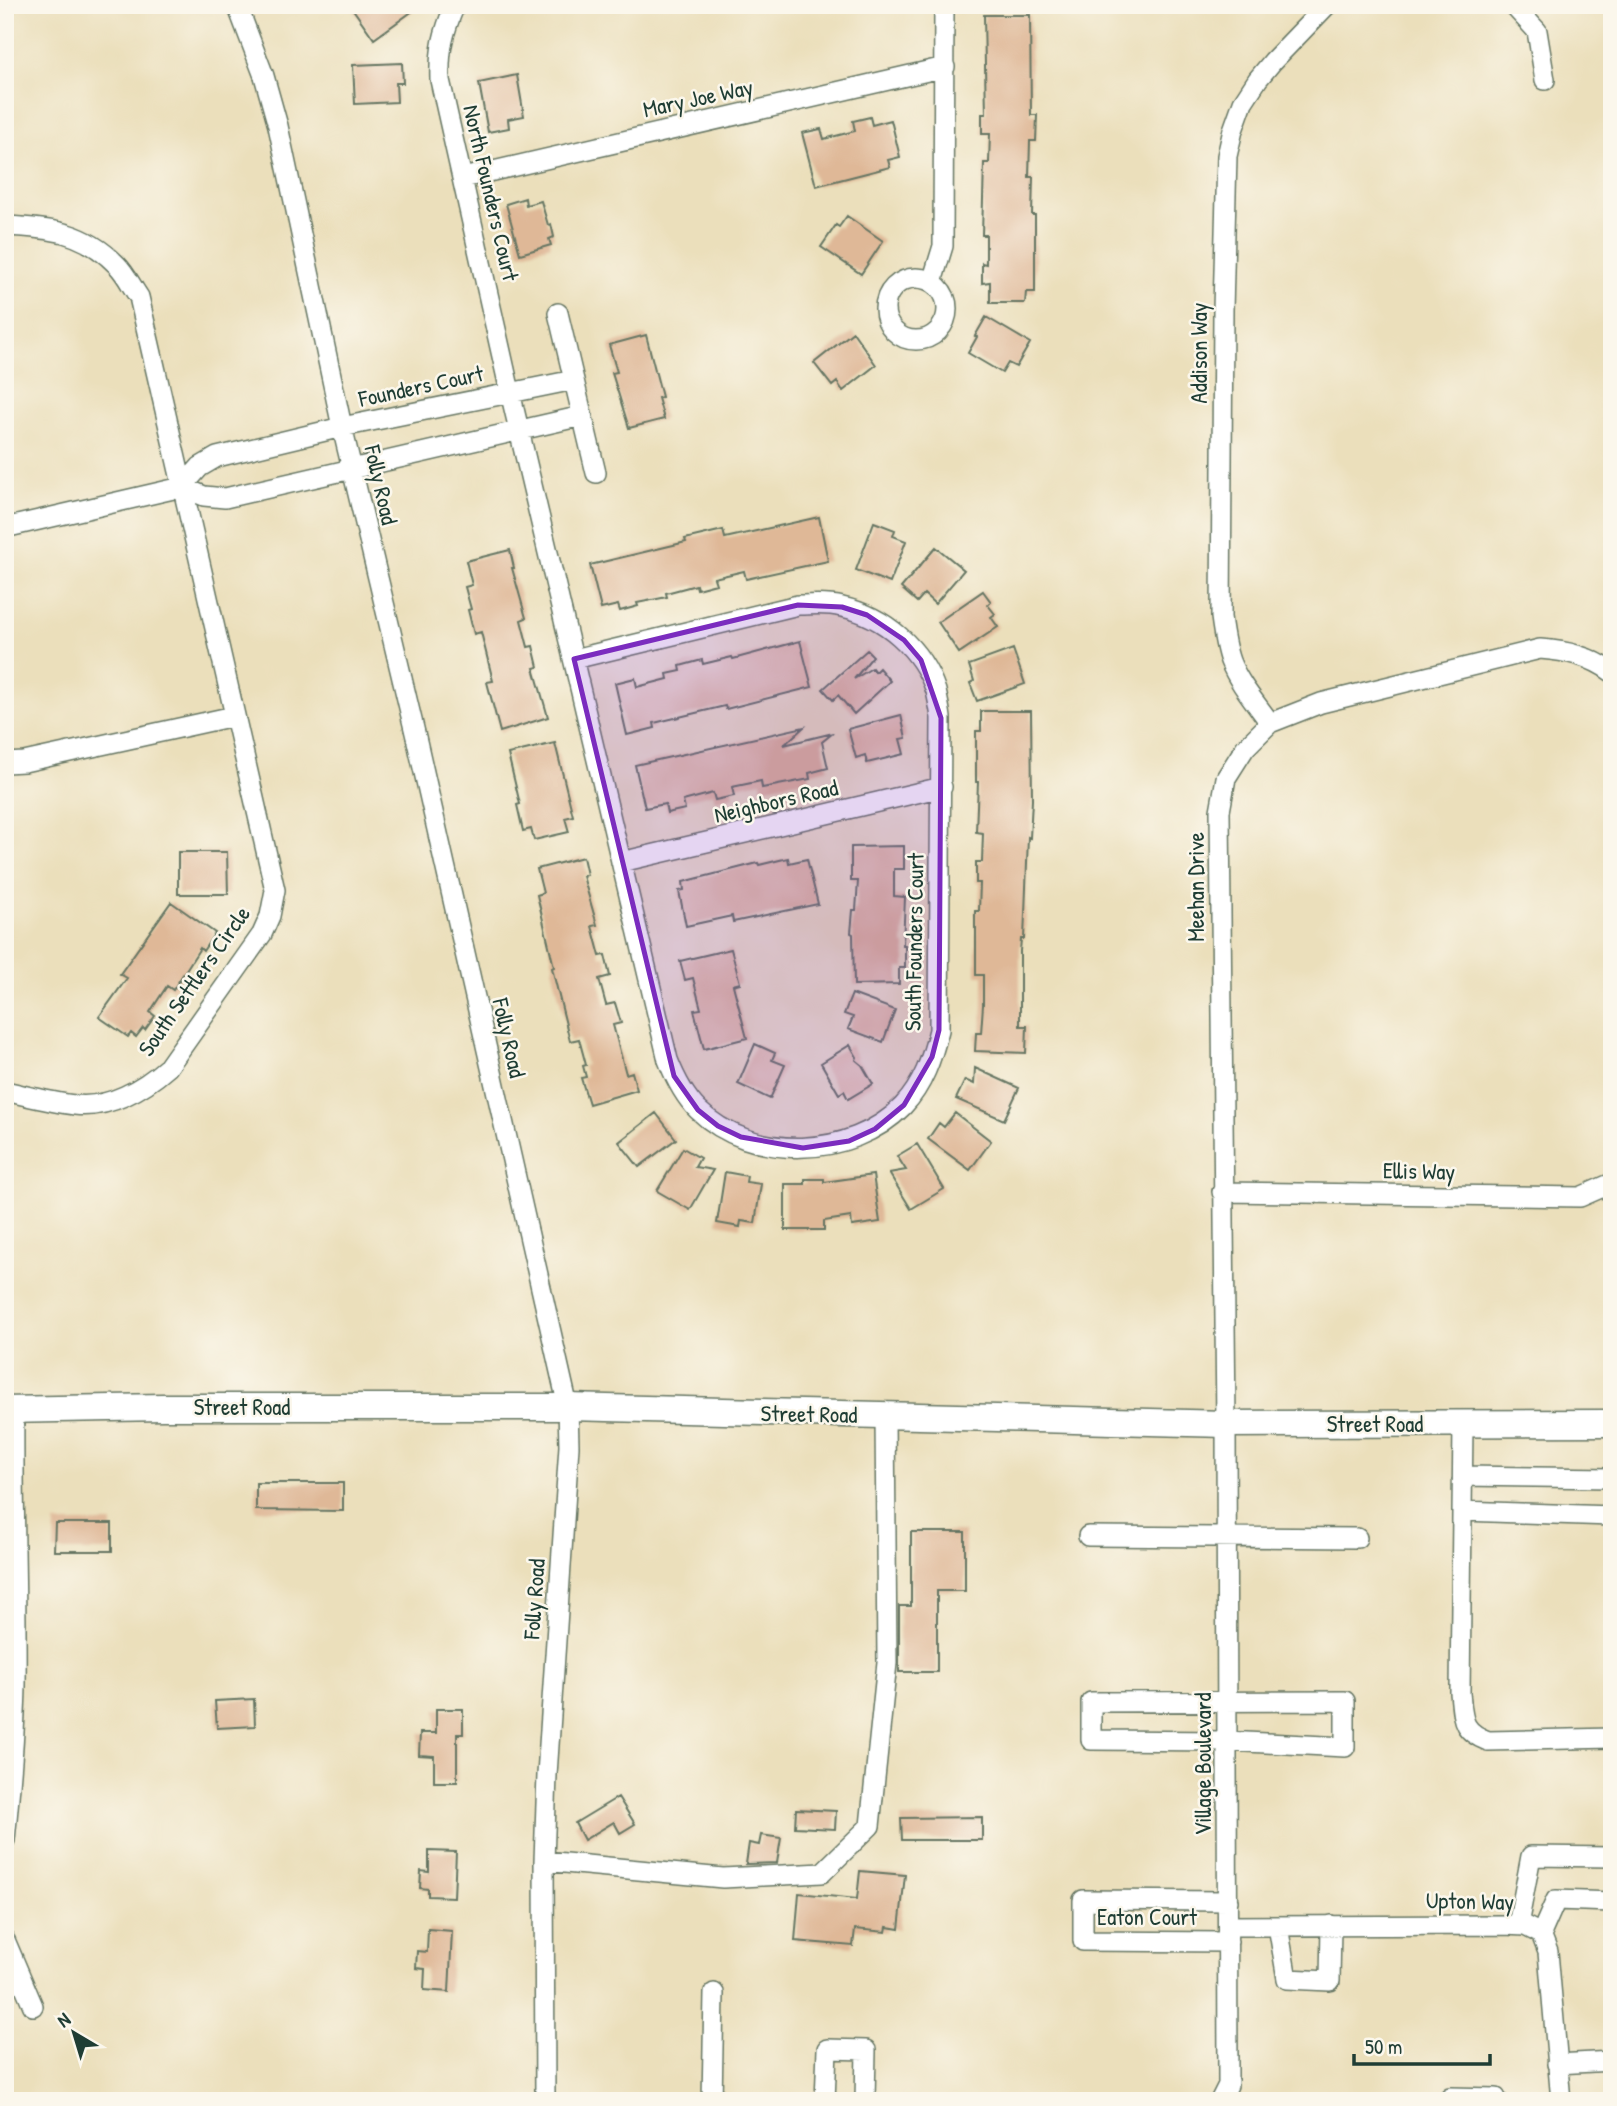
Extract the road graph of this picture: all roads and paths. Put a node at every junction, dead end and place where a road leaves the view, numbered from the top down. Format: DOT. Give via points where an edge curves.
graph roads {
  1 [pos="237,5"];
  2 [pos="455,5"];
  3 [pos="944,5"];
  4 [pos="1327,5"];
  5 [pos="1513,5"];
  6 [pos="945,67"];
  7 [pos="1545,80"];
  8 [pos="463,178"];
  9 [pos="5,226"];
  10 [pos="932,282"];
  11 [pos="558,313"];
  12 [pos="575,380"];
  13 [pos="510,392"];
  14 [pos="582,416"];
  15 [pos="342,428"];
  16 [pos="519,430"];
  17 [pos="352,469"];
  18 [pos="596,473"];
  19 [pos="182,487"];
  20 [pos="5,526"];
  21 [pos="574,659"];
  22 [pos="1612,672"];
  23 [pos="234,716"];
  24 [pos="1270,723"];
  25 [pos="5,764"];
  26 [pos="942,787"];
  27 [pos="621,862"];
  28 [pos="5,1091"];
  29 [pos="1612,1183"];
  30 [pos="1222,1192"];
  31 [pos="568,1408"];
  32 [pos="10,1410"];
  33 [pos="885,1416"];
  34 [pos="1612,1423"];
  35 [pos="1226,1424"];
  36 [pos="1463,1424"];
  37 [pos="1463,1476"];
  38 [pos="1612,1478"];
  39 [pos="1463,1511"];
  40 [pos="1612,1516"];
  41 [pos="1088,1536"];
  42 [pos="1226,1536"];
  43 [pos="1357,1538"];
  44 [pos="1227,1702"];
  45 [pos="1612,1738"];
  46 [pos="1227,1741"];
  47 [pos="5,1840"];
  48 [pos="1612,1857"];
  49 [pos="544,1861"];
  50 [pos="1228,1901"];
  51 [pos="1612,1902"];
  52 [pos="1518,1925"];
  53 [pos="1278,1926"];
  54 [pos="1331,1926"];
  55 [pos="1228,1934"];
  56 [pos="1541,1934"];
  57 [pos="5,1940"];
  58 [pos="713,1993"];
  59 [pos="33,2006"];
  60 [pos="1612,2061"];
  61 [pos="1558,2064"];
  62 [pos="545,2101"];
  63 [pos="712,2101"];
  64 [pos="825,2101"];
  65 [pos="865,2101"];
  66 [pos="1220,2101"];
  67 [pos="1450,2101"];
  68 [pos="1497,2101"];
  69 [pos="1561,2101"];
  1 -- 15 [label="street, Folly Road" via="278,126"];
  2 -- 8 [label="street, North Founders Court" via="444,30 440,80"];
  3 -- 6 [label="street"];
  4 -- 24 [label="street, Addison Way" via="1258,79 1244,102 1227,156 1221,617 1231,663"];
  5 -- 7 [label="street" via="1537,31"];
  6 -- 8 [label="street, Mary Joe Way"];
  6 -- 10 [label="street" via="943,246"];
  8 -- 13 [label="street, North Founders Court"];
  9 -- 19 [label="street, South Settlers Circle" via="46,228 83,240 119,267 139,297"];
  11 -- 12 [label="street"];
  12 -- 13 [label="street"];
  12 -- 14 [label="street"];
  13 -- 15 [label="street, Founders Court"];
  13 -- 16 [label="street, Founders Court"];
  14 -- 16 [label="street"];
  14 -- 18 [label="street"];
  15 -- 17 [label="street, Folly Road"];
  15 -- 19 [label="street, Founders Court" via="216,457"];
  16 -- 17 [label="street"];
  16 -- 21 [label="street, South Founders Court"];
  17 -- 19 [label="street" via="225,498"];
  17 -- 31 [label="street, Folly Road"];
  19 -- 20 [label="street"];
  19 -- 23 [label="street, South Settlers Circle"];
  21 -- 26 [label="street, South Founders Court" via="798,605 825,604 867,615 904,640 929,675 941,718"];
  21 -- 27 [label="street, South Founders Court"];
  22 -- 24 [label="street, Meehan Drive" via="1566,651 1540,649 1321,703"];
  23 -- 25 [label="street"];
  23 -- 28 [label="street, South Settlers Circle" via="275,890 262,933 168,1067 153,1080 96,1104 76,1105"];
  24 -- 30 [label="street, Meehan Drive" via="1245,748 1226,778 1220,811"];
  26 -- 27 [label="street, Neighbors Road"];
  26 -- 27 [label="street, South Founders Court" via="939,1030 933,1057 921,1083 890,1118 858,1137 831,1145 803,1148 741,1137 718,1126 682,1090 668,1060"];
  29 -- 30 [label="street, Ellis Way" via="1580,1197"];
  30 -- 35 [label="street, Meehan Drive"];
  31 -- 32 [label="main road, Street Road"];
  31 -- 33 [label="main road, Street Road"];
  31 -- 49 [label="street, Folly Road"];
  32 -- 47 [label="street" via="16,1686"];
  33 -- 35 [label="main road, Street Road"];
  33 -- 49 [label="street" via="887,1663 870,1826 822,1873 723,1878"];
  34 -- 36 [label="main road, Street Road"];
  35 -- 36 [label="main road, Street Road"];
  35 -- 42 [label="street, Village Boulevard"];
  36 -- 37 [label="street"];
  37 -- 38 [label="street"];
  37 -- 39 [label="street"];
  39 -- 40 [label="street"];
  39 -- 45 [label="street" via="1461,1693 1463,1719 1473,1735 1488,1741"];
  41 -- 42 [label="street"];
  42 -- 43 [label="street"];
  42 -- 44 [label="street, Village Boulevard"];
  44 -- 46 [label="street, Village Boulevard"];
  44 -- 46 [label="street" via="1345,1701 1345,1747"];
  44 -- 46 [label="street" via="1091,1702 1091,1740"];
  46 -- 50 [label="street, Village Boulevard"];
  48 -- 52 [label="street" via="1531,1856"];
  49 -- 62 [label="street, Folly Road"];
  50 -- 55 [label="street, Village Boulevard"];
  50 -- 55 [label="street, Eaton Court" via="1083,1900 1083,1941"];
  51 -- 56 [label="street" via="1556,1900"];
  52 -- 54 [label="street, Upton Way"];
  52 -- 56 [label="street, Upton Way"];
  53 -- 54 [label="street, Upton Way"];
  53 -- 54 [label="street" via="1287,1979 1330,1982"];
  53 -- 55 [label="street, Upton Way"];
  55 -- 66 [label="street, Village Boulevard" via="1228,2085"];
  56 -- 61 [label="street, Upton Way" via="1548,1952"];
  57 -- 59 [label="street"];
  58 -- 63 [label="street"];
  60 -- 61 [label="street"];
  61 -- 69 [label="street, Upton Way"];
  64 -- 65 [label="street" via="827,2049 866,2050"];
  67 -- 68 [label="street" via="1450,2097"];
}
